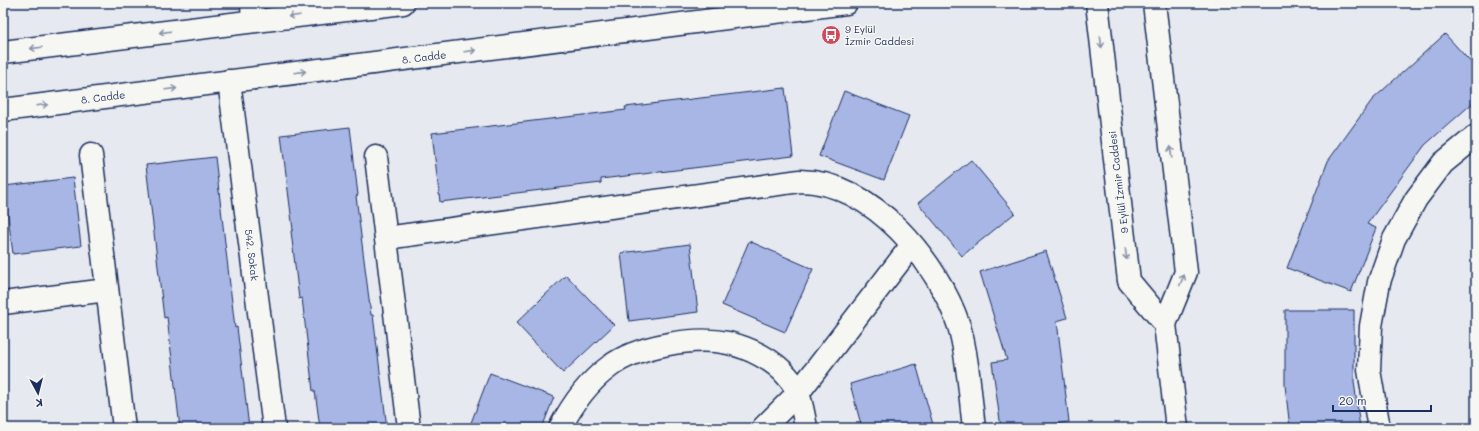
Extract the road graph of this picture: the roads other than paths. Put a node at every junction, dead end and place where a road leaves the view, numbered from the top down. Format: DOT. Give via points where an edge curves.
graph roads {
  1 [pos="402,3"];
  2 [pos="846,3"];
  3 [pos="1097,3"];
  4 [pos="1154,3"];
  5 [pos="253,12"];
  6 [pos="3,52"];
  7 [pos="229,81"];
  8 [pos="3,110"];
  9 [pos="1476,136"];
  10 [pos="91,155"];
  11 [pos="376,156"];
  12 [pos="386,238"];
  13 [pos="912,246"];
  14 [pos="107,290"];
  15 [pos="3,303"];
  16 [pos="1165,324"];
  17 [pos="798,393"];
  18 [pos="124,428"];
  19 [pos="274,428"];
  20 [pos="409,428"];
  21 [pos="560,428"];
  22 [pos="764,428"];
  23 [pos="806,428"];
  24 [pos="974,428"];
  25 [pos="1177,428"];
  26 [pos="1378,428"];
  1 -- 5 [label="street, one-way"];
  7 -- 2 [label="street, 8. Cadde, one-way"];
  3 -- 16 [label="street, 9 Eylül İzmir Caddesi, one-way" via="1129,281"];
  16 -- 4 [label="street, one-way" via="1186,272"];
  5 -- 6 [label="street, one-way"];
  8 -- 7 [label="street, 8. Cadde, one-way"];
  7 -- 19 [label="street, 542. Sokak"];
  9 -- 26 [label="street" via="1443,163 1416,199 1394,239 1379,282 1371,326 1369,370"];
  10 -- 14 [label="street"];
  11 -- 12 [label="street"];
  12 -- 13 [label="street" via="813,181 847,192 867,203 885,215"];
  12 -- 20 [label="street"];
  13 -- 17 [label="street"];
  13 -- 24 [label="street" via="940,284 952,307 963,345"];
  14 -- 15 [label="street"];
  14 -- 18 [label="street"];
  16 -- 25 [label="street"];
  17 -- 21 [label="street" via="789,377 772,362 751,351 728,343 679,343 633,354 609,367 580,395"];
  17 -- 22 [label="street"];
  17 -- 23 [label="street"];
}
